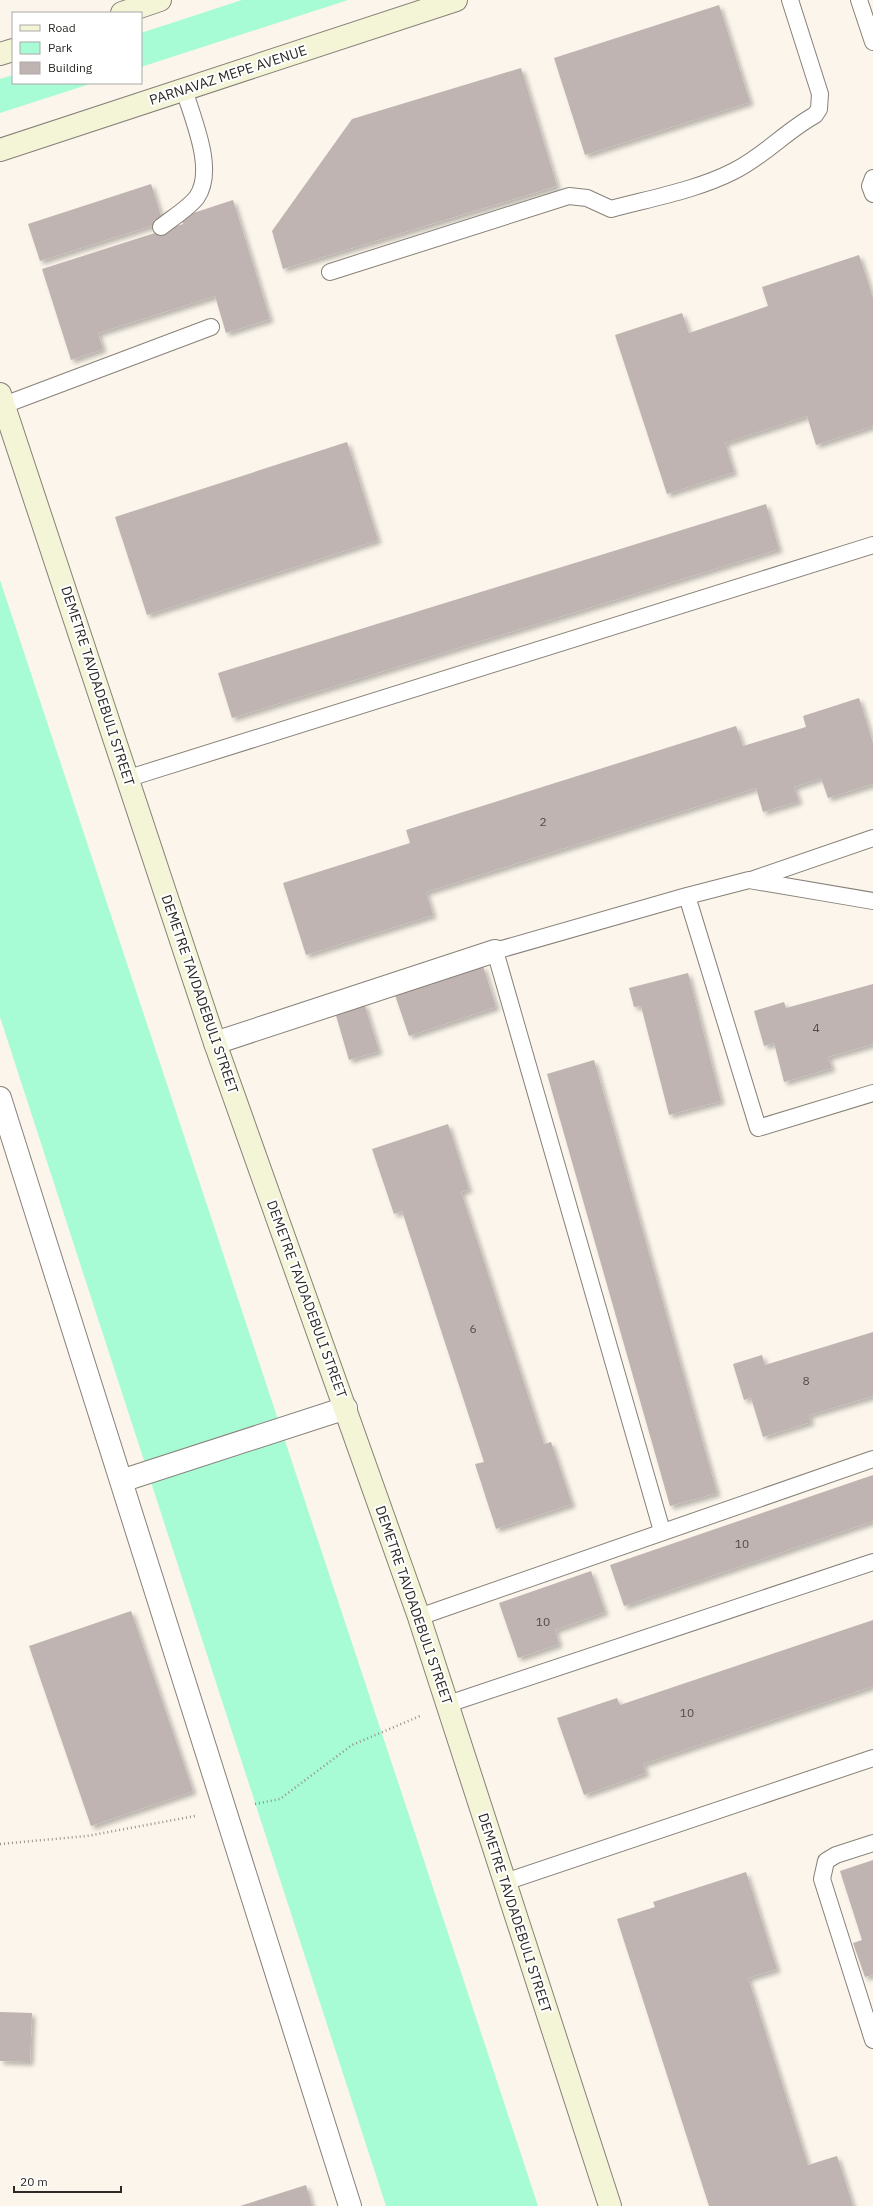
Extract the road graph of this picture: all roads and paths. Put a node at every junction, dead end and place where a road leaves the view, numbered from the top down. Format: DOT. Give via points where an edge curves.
graph roads {
  1 [pos="160,0"];
  2 [pos="456,0"];
  3 [pos="790,0"];
  4 [pos="858,0"];
  5 [pos="125,12"];
  6 [pos="873,42"];
  7 [pos="12,50"];
  8 [pos="0,54"];
  9 [pos="184,89"];
  10 [pos="9,146"];
  11 [pos="0,162"];
  12 [pos="873,178"];
  13 [pos="873,194"];
  14 [pos="161,227"];
  15 [pos="330,272"];
  16 [pos="211,327"];
  17 [pos="2,400"];
  18 [pos="873,545"];
  19 [pos="129,778"];
  20 [pos="873,838"];
  21 [pos="749,880"];
  22 [pos="686,896"];
  23 [pos="873,901"];
  24 [pos="495,951"];
  25 [pos="215,1043"];
  26 [pos="873,1093"];
  27 [pos="0,1098"];
  28 [pos="346,1408"];
  29 [pos="873,1459"];
  30 [pos="121,1481"];
  31 [pos="662,1531"];
  32 [pos="873,1562"];
  33 [pos="419,1617"];
  34 [pos="448,1704"];
  35 [pos="873,1758"];
  36 [pos="873,1843"];
  37 [pos="506,1882"];
  38 [pos="873,2040"];
  39 [pos="350,2206"];
  40 [pos="610,2206"];
  1 -- 5 [label="main road"];
  2 -- 9 [label="main road, PARNAVAZ MEPE AVENUE"];
  3 -- 15 [label="lane" via="820,94 820,109 753,160 706,183 611,209 587,198 569,196"];
  4 -- 6 [label="lane"];
  7 -- 8 [label="main road"];
  9 -- 10 [label="main road, PARNAVAZ MEPE AVENUE"];
  9 -- 14 [label="lane" via="205,163 204,178 197,196"];
  10 -- 11 [label="main road"];
  12 -- 13 [label="lane" via="870,186"];
  16 -- 17 [label="lane"];
  17 -- 19 [label="main road, DEMETRE TAVDADEBULI STREET"];
  18 -- 19 [label="lane"];
  19 -- 25 [label="main road, DEMETRE TAVDADEBULI STREET"];
  20 -- 21 [label="lane"];
  21 -- 22 [label="lane"];
  21 -- 23 [label="lane"];
  22 -- 24 [label="lane"];
  22 -- 26 [label="lane" via="758,1128"];
  24 -- 25 [label="street"];
  24 -- 31 [label="lane"];
  25 -- 28 [label="main road, DEMETRE TAVDADEBULI STREET"];
  27 -- 30 [label="street"];
  28 -- 30 [label="street"];
  28 -- 33 [label="main road, DEMETRE TAVDADEBULI STREET"];
  29 -- 31 [label="lane"];
  30 -- 39 [label="street"];
  31 -- 33 [label="lane"];
  32 -- 34 [label="lane"];
  33 -- 34 [label="main road, DEMETRE TAVDADEBULI STREET"];
  34 -- 37 [label="main road, DEMETRE TAVDADEBULI STREET"];
  35 -- 37 [label="lane"];
  36 -- 38 [label="lane" via="836,1855 826,1861 822,1879"];
  37 -- 40 [label="main road, DEMETRE TAVDADEBULI STREET"];
}
